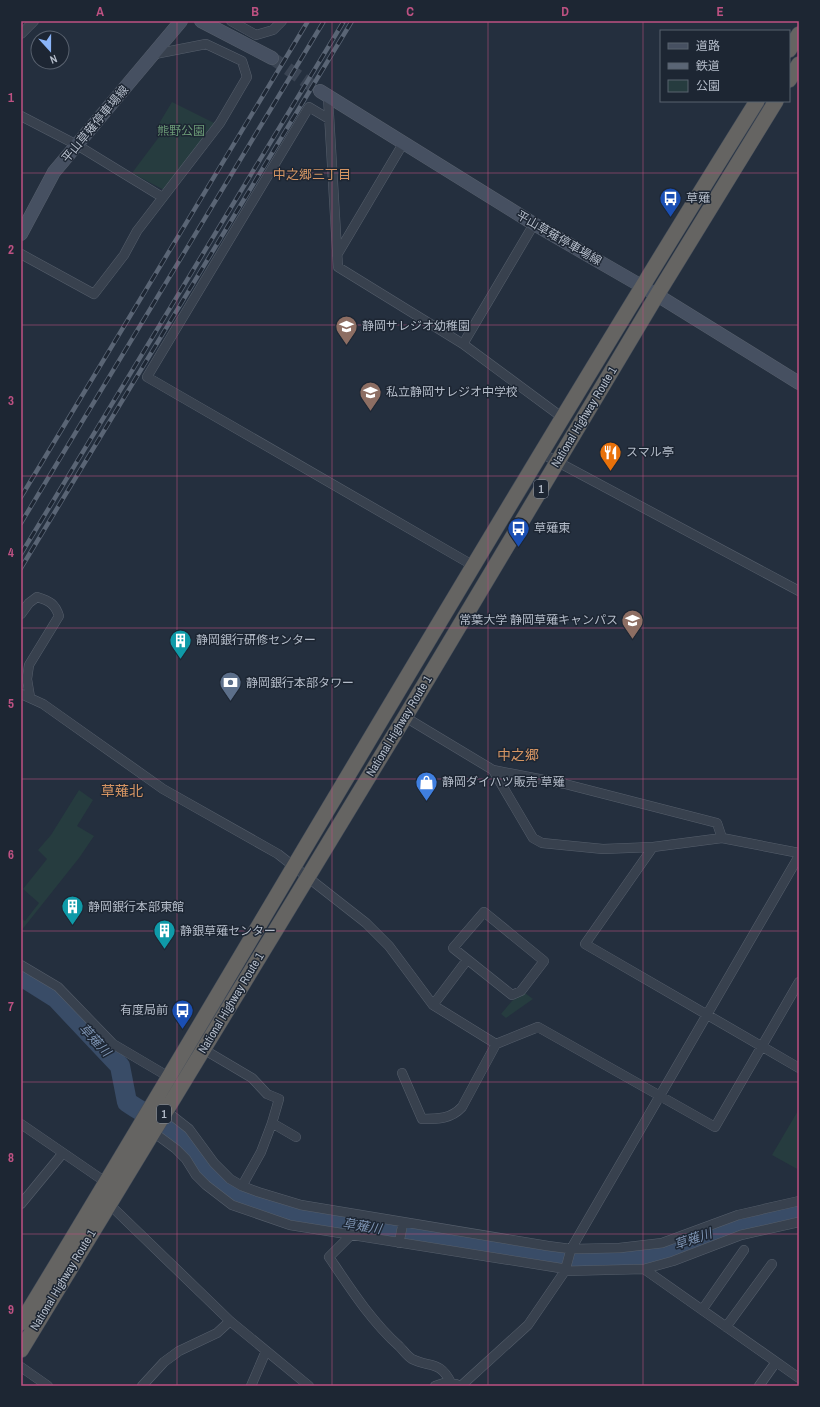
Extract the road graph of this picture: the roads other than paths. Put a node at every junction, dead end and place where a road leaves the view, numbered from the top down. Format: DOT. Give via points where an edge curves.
graph roads {
  1 [pos="34,21"];
  2 [pos="181,21"];
  3 [pos="201,21"];
  4 [pos="230,21"];
  5 [pos="282,21"];
  6 [pos="21,34"];
  7 [pos="799,34"];
  8 [pos="790,48"];
  9 [pos="155,54"];
  10 [pos="272,58"];
  11 [pos="799,64"];
  12 [pos="790,78"];
  13 [pos="324,94"];
  14 [pos="756,102"];
  15 [pos="775,102"];
  16 [pos="21,116"];
  17 [pos="329,119"];
  18 [pos="404,142"];
  19 [pos="77,145"];
  20 [pos="162,198"];
  21 [pos="534,224"];
  22 [pos="21,234"];
  23 [pos="21,254"];
  24 [pos="337,255"];
  25 [pos="641,286"];
  26 [pos="657,295"];
  27 [pos="463,344"];
  28 [pos="799,383"];
  29 [pos="563,418"];
  30 [pos="542,453"];
  31 [pos="557,462"];
  32 [pos="474,566"];
  33 [pos="799,591"];
  34 [pos="21,614"];
  35 [pos="21,694"];
  36 [pos="30,697"];
  37 [pos="405,717"];
  38 [pos="493,770"];
  39 [pos="722,838"];
  40 [pos="653,847"];
  41 [pos="799,854"];
  42 [pos="294,866"];
  43 [pos="307,877"];
  44 [pos="467,960"];
  45 [pos="21,965"];
  46 [pos="799,982"];
  47 [pos="433,1005"];
  48 [pos="706,1014"];
  49 [pos="496,1044"];
  50 [pos="761,1046"];
  51 [pos="203,1049"];
  52 [pos="799,1068"];
  53 [pos="402,1073"];
  54 [pos="169,1077"];
  55 [pos="659,1095"];
  56 [pos="166,1111"];
  57 [pos="21,1124"];
  58 [pos="272,1124"];
  59 [pos="153,1132"];
  60 [pos="296,1136"];
  61 [pos="63,1153"];
  62 [pos="107,1183"];
  63 [pos="242,1186"];
  64 [pos="799,1201"];
  65 [pos="21,1204"];
  66 [pos="109,1204"];
  67 [pos="799,1222"];
  68 [pos="403,1223"];
  69 [pos="351,1235"];
  70 [pos="399,1243"];
  71 [pos="571,1249"];
  72 [pos="744,1250"];
  73 [pos="772,1264"];
  74 [pos="644,1269"];
  75 [pos="565,1270"];
  76 [pos="702,1310"];
  77 [pos="230,1321"];
  78 [pos="21,1323"];
  79 [pos="726,1327"];
  80 [pos="21,1350"];
  81 [pos="266,1351"];
  82 [pos="776,1362"];
  83 [pos="21,1367"];
  84 [pos="799,1378"];
  85 [pos="452,1383"];
  86 [pos="48,1386"];
  87 [pos="142,1386"];
  88 [pos="251,1386"];
  89 [pos="309,1386"];
  90 [pos="435,1386"];
  91 [pos="463,1386"];
  92 [pos="759,1386"];
  1 -- 6 [label="street"];
  2 -- 9 [label="main road, 平山草薙停車場線"];
  3 -- 10 [label="main road"];
  4 -- 5 [label="street" via="256,35 273,30"];
  7 -- 8 [label="highway"];
  9 -- 19 [label="main road, 平山草薙停車場線"];
  9 -- 20 [label="street" via="206,44 242,62 247,77 220,123"];
  11 -- 12 [label="highway"];
  13 -- 17 [label="street"];
  13 -- 18 [label="main road, 平山草薙停車場線"];
  14 -- 25 [label="highway, National Highway Route 1 / 1"];
  15 -- 26 [label="highway, National Highway Route 1 / 1"];
  16 -- 19 [label="street"];
  17 -- 24 [label="street"];
  17 -- 32 [label="street" via="309,107 148,377"];
  18 -- 21 [label="main road, 平山草薙停車場線"];
  18 -- 24 [label="street"];
  19 -- 20 [label="street"];
  19 -- 22 [label="main road, 平山草薙停車場線" via="54,172"];
  20 -- 23 [label="street" via="94,294"];
  21 -- 25 [label="main road, 平山草薙停車場線"];
  21 -- 27 [label="street"];
  24 -- 27 [label="street" via="338,267"];
  25 -- 26 [label="main road, 平山草薙停車場線"];
  25 -- 29 [label="highway, National Highway Route 1 / 1"];
  26 -- 28 [label="main road, 平山草薙停車場線"];
  26 -- 31 [label="highway, National Highway Route 1 / 1"];
  27 -- 29 [label="street"];
  29 -- 30 [label="highway, National Highway Route 1 / 1"];
  30 -- 31 [label="street"];
  30 -- 32 [label="highway, National Highway Route 1 / 1"];
  31 -- 33 [label="street"];
  31 -- 37 [label="highway, National Highway Route 1 / 1"];
  32 -- 42 [label="highway, National Highway Route 1 / 1"];
  34 -- 36 [label="street" via="37,597 48,600 56,607 59,616 29,665 27,679"];
  35 -- 36 [label="street"];
  36 -- 42 [label="street" via="163,789 278,854"];
  37 -- 38 [label="street"];
  37 -- 43 [label="highway, National Highway Route 1 / 1"];
  38 -- 39 [label="street" via="565,784 717,823"];
  38 -- 40 [label="street" via="533,838 542,843 603,849"];
  39 -- 40 [label="street"];
  39 -- 41 [label="street"];
  40 -- 48 [label="street" via="585,944"];
  41 -- 48 [label="street"];
  42 -- 43 [label="street"];
  42 -- 54 [label="highway, National Highway Route 1 / 1"];
  43 -- 47 [label="street" via="366,923 389,946"];
  43 -- 51 [label="highway, National Highway Route 1 / 1"];
  44 -- 44 [label="street" via="453,948 484,912 544,960 521,991 512,995"];
  44 -- 47 [label="street"];
  45 -- 54 [label="street" via="58,987 113,1044"];
  46 -- 50 [label="street"];
  47 -- 49 [label="street"];
  48 -- 50 [label="street"];
  48 -- 55 [label="street"];
  49 -- 53 [label="street" via="462,1107 457,1113 443,1119 422,1119"];
  49 -- 55 [label="street" via="538,1027"];
  50 -- 52 [label="street"];
  50 -- 55 [label="street" via="715,1127"];
  51 -- 56 [label="highway, National Highway Route 1 / 1"];
  51 -- 58 [label="street" via="252,1078 267,1094 279,1099"];
  54 -- 62 [label="highway, National Highway Route 1 / 1"];
  55 -- 71 [label="street"];
  56 -- 59 [label="highway, National Highway Route 1 / 1"];
  56 -- 63 [label="street" via="189,1129 221,1171"];
  57 -- 61 [label="street"];
  58 -- 60 [label="street"];
  58 -- 63 [label="street" via="261,1152"];
  59 -- 66 [label="highway, National Highway Route 1 / 1"];
  59 -- 69 [label="street" via="186,1158 196,1175 232,1205 290,1225"];
  61 -- 62 [label="street"];
  61 -- 65 [label="street"];
  62 -- 66 [label="street"];
  62 -- 78 [label="highway, National Highway Route 1 / 1"];
  63 -- 68 [label="street" via="291,1202"];
  64 -- 71 [label="street" via="738,1215 662,1243 619,1248"];
  66 -- 77 [label="street"];
  66 -- 80 [label="highway, National Highway Route 1 / 1"];
  67 -- 74 [label="street" via="741,1234"];
  68 -- 70 [label="street"];
  68 -- 71 [label="street"];
  69 -- 70 [label="street"];
  69 -- 85 [label="street" via="329,1257 357,1298 391,1339 412,1358 441,1368"];
  70 -- 75 [label="street"];
  71 -- 75 [label="street"];
  72 -- 76 [label="street"];
  73 -- 79 [label="street"];
  74 -- 75 [label="street"];
  74 -- 76 [label="street"];
  75 -- 91 [label="street" via="528,1325"];
  76 -- 79 [label="street"];
  77 -- 81 [label="street"];
  77 -- 87 [label="street" via="216,1333 179,1351 164,1362"];
  79 -- 82 [label="street"];
  81 -- 88 [label="street"];
  81 -- 89 [label="street"];
  82 -- 84 [label="street"];
  82 -- 92 [label="street"];
  83 -- 86 [label="street"];
  85 -- 90 [label="street"];
  85 -- 91 [label="street"];
}
